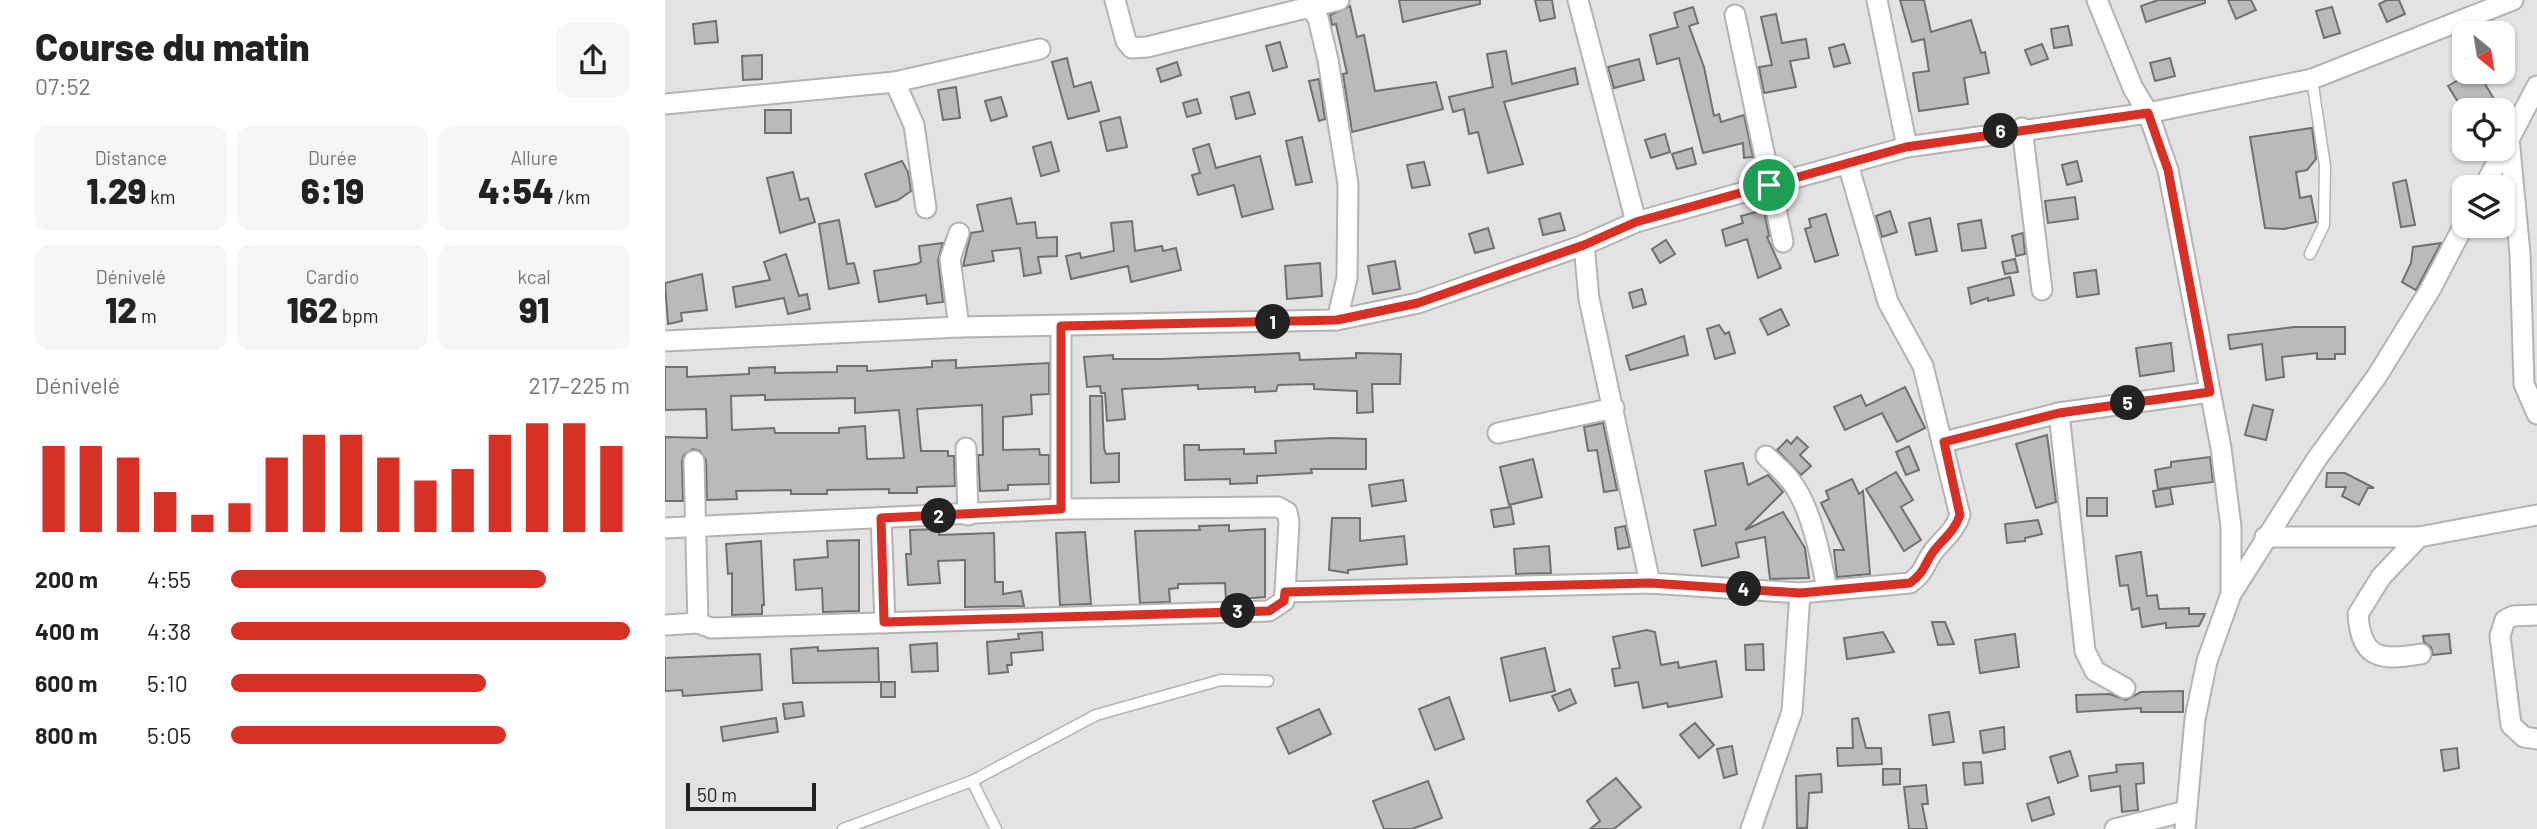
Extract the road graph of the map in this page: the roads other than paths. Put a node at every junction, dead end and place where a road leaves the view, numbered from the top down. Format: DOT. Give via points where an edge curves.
graph roads {
  1 [pos="1115,0"];
  2 [pos="1339,0"];
  3 [pos="1578,0"];
  4 [pos="1877,0"];
  5 [pos="2097,0"];
  6 [pos="2513,0"];
  7 [pos="1310,6"];
  8 [pos="1735,15"];
  9 [pos="1041,49"];
  10 [pos="2312,79"];
  11 [pos="895,82"];
  12 [pos="2537,86"];
  13 [pos="665,104"];
  14 [pos="2148,113"];
  15 [pos="2515,127"];
  16 [pos="2022,128"];
  17 [pos="1906,147"];
  18 [pos="2511,161"];
  19 [pos="1848,164"];
  20 [pos="1769,185"];
  21 [pos="926,208"];
  22 [pos="1636,222"];
  23 [pos="959,233"];
  24 [pos="2457,238"];
  25 [pos="1783,242"];
  26 [pos="1584,245"];
  27 [pos="2309,254"];
  28 [pos="2042,290"];
  29 [pos="1337,320"];
  30 [pos="1061,326"];
  31 [pos="958,327"];
  32 [pos="665,341"];
  33 [pos="2210,392"];
  34 [pos="1613,408"];
  35 [pos="2059,413"];
  36 [pos="2537,414"];
  37 [pos="1498,433"];
  38 [pos="1944,442"];
  39 [pos="965,448"];
  40 [pos="1766,456"];
  41 [pos="694,461"];
  42 [pos="1061,509"];
  43 [pos="968,515"];
  44 [pos="2537,515"];
  45 [pos="881,518"];
  46 [pos="665,527"];
  47 [pos="695,527"];
  48 [pos="2265,537"];
  49 [pos="2419,537"];
  50 [pos="1650,583"];
  51 [pos="1827,590"];
  52 [pos="1285,592"];
  53 [pos="1800,593"];
  54 [pos="2231,594"];
  55 [pos="2537,615"];
  56 [pos="884,622"];
  57 [pos="698,623"];
  58 [pos="665,625"];
  59 [pos="2421,654"];
  60 [pos="1268,681"];
  61 [pos="2125,688"];
  62 [pos="2537,739"];
  63 [pos="972,781"];
  64 [pos="2185,820"];
  65 [pos="859,825"];
  66 [pos="843,829"];
  67 [pos="996,829"];
  68 [pos="1751,829"];
  69 [pos="2115,829"];
  1 -- 7 [label="street" via="1132,48"];
  2 -- 7 [label="street"];
  3 -- 22 [label="street"];
  4 -- 17 [label="street"];
  5 -- 14 [label="street"];
  6 -- 10 [label="street"];
  7 -- 29 [label="street" via="1318,18 1328,60 1347,184 1347,278"];
  8 -- 20 [label="street"];
  9 -- 11 [label="street"];
  10 -- 14 [label="street"];
  10 -- 27 [label="lane" via="2325,166 2323,225"];
  11 -- 13 [label="street"];
  11 -- 21 [label="street" via="914,125"];
  12 -- 15 [label="street"];
  14 -- 16 [label="street"];
  14 -- 33 [label="street" via="2168,170"];
  16 -- 17 [label="street"];
  16 -- 28 [label="street"];
  17 -- 19 [label="street"];
  18 -- 36 [label="street" via="2525,384"];
  19 -- 20 [label="street"];
  19 -- 38 [label="street" via="1888,302 1923,366"];
  20 -- 22 [label="street"];
  20 -- 25 [label="street"];
  22 -- 26 [label="street"];
  23 -- 31 [label="street" via="950,258"];
  24 -- 48 [label="street" via="2377,376"];
  26 -- 29 [label="street" via="1418,303"];
  26 -- 34 [label="street" via="1589,299"];
  29 -- 30 [label="street"];
  30 -- 31 [label="street"];
  30 -- 42 [label="street"];
  31 -- 32 [label="street"];
  33 -- 35 [label="street"];
  33 -- 54 [label="street" via="2231,527"];
  34 -- 37 [label="street"];
  34 -- 50 [label="street"];
  35 -- 38 [label="street"];
  35 -- 61 [label="street" via="2085,651 2095,671"];
  38 -- 51 [label="street" via="1960,515 1923,573 1910,583"];
  39 -- 43 [label="street"];
  40 -- 51 [label="street" via="1791,481 1801,502 1820,553"];
  41 -- 47 [label="street"];
  42 -- 43 [label="street"];
  42 -- 52 [label="street" via="1278,507 1287,512 1289,522"];
  43 -- 45 [label="street"];
  44 -- 49 [label="street"];
  45 -- 47 [label="street"];
  45 -- 56 [label="street"];
  46 -- 47 [label="street"];
  47 -- 57 [label="street"];
  48 -- 49 [label="street"];
  48 -- 54 [label="street"];
  49 -- 59 [label="street" via="2381,577 2358,614 2362,640 2372,653 2391,658"];
  50 -- 52 [label="street"];
  50 -- 53 [label="street"];
  51 -- 53 [label="street"];
  52 -- 56 [label="street" via="1284,601 1269,611"];
  53 -- 68 [label="street" via="1792,712"];
  54 -- 64 [label="street" via="2207,661 2195,719"];
  55 -- 62 [label="street" via="2505,620 2500,636 2511,725 2524,737"];
  56 -- 57 [label="street" via="711,628"];
  57 -- 58 [label="street"];
  60 -- 63 [label="lane" via="1221,680 1096,715"];
  63 -- 65 [label="lane"];
  63 -- 67 [label="lane"];
  64 -- 69 [label="street"];
  65 -- 66 [label="lane"];
}
